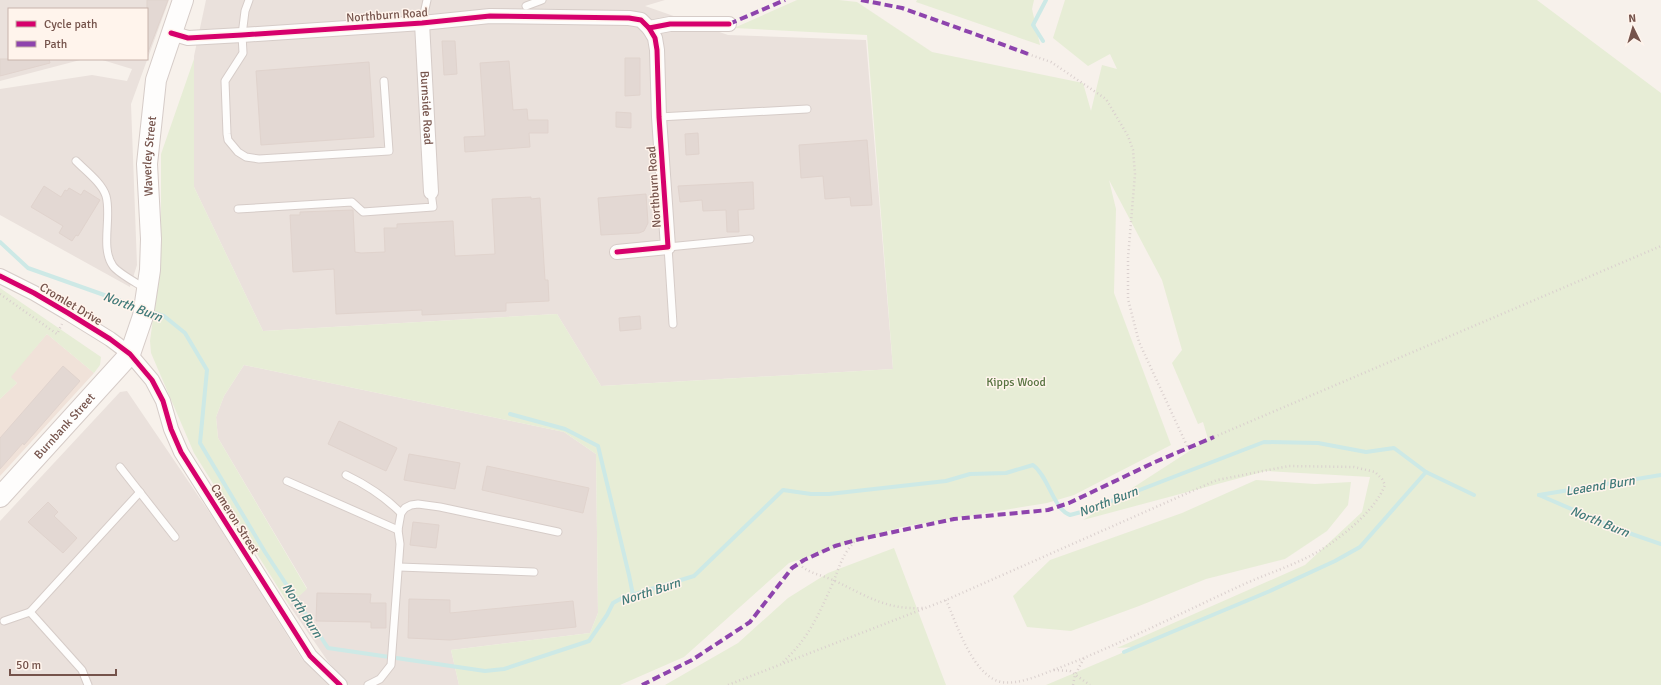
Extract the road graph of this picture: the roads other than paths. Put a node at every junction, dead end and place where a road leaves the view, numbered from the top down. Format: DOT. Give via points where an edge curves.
graph roads {
  1 [pos="183,0"];
  2 [pos="249,0"];
  3 [pos="427,0"];
  4 [pos="542,0"];
  5 [pos="526,7"];
  6 [pos="422,23"];
  7 [pos="729,24"];
  8 [pos="649,28"];
  9 [pos="171,33"];
  10 [pos="242,35"];
  11 [pos="384,81"];
  12 [pos="807,109"];
  13 [pos="659,117"];
  14 [pos="76,161"];
  15 [pos="431,192"];
  16 [pos="238,209"];
  17 [pos="750,239"];
  18 [pos="668,247"];
  19 [pos="617,252"];
  20 [pos="0,276"];
  21 [pos="145,303"];
  22 [pos="673,324"];
  23 [pos="130,354"];
  24 [pos="120,467"];
  25 [pos="346,475"];
  26 [pos="287,481"];
  27 [pos="140,492"];
  28 [pos="0,497"];
  29 [pos="401,513"];
  30 [pos="398,530"];
  31 [pos="558,532"];
  32 [pos="175,537"];
  33 [pos="399,567"];
  34 [pos="534,572"];
  35 [pos="30,612"];
  36 [pos="1,621"];
  37 [pos="88,685"];
  38 [pos="340,685"];
  39 [pos="368,685"];
  1 -- 9 [label="main road, Waverley Street"];
  2 -- 10 [label="lane"];
  3 -- 6 [label="lane"];
  4 -- 5 [label="lane"];
  5 -- 6 [label="street, Northburn Road" via="490,16"];
  5 -- 8 [label="street, Northburn Road" via="641,20"];
  6 -- 10 [label="street, Northburn Road"];
  6 -- 15 [label="street, Burnside Road"];
  7 -- 8 [label="street" via="670,24"];
  8 -- 13 [label="street, Northburn Road" via="655,38 657,50"];
  9 -- 10 [label="street, Northburn Road" via="188,38"];
  9 -- 21 [label="main road, Waverley Street" via="156,80 147,164 151,239"];
  10 -- 11 [label="lane" via="243,53 225,81 227,134 232,145 246,157 259,159 389,151"];
  12 -- 13 [label="lane"];
  13 -- 18 [label="street, Northburn Road"];
  14 -- 21 [label="lane" via="96,181 106,197 110,261"];
  15 -- 16 [label="lane" via="433,207 362,212 352,202"];
  17 -- 18 [label="lane"];
  18 -- 19 [label="street"];
  18 -- 22 [label="lane"];
  20 -- 23 [label="street, Cromlet Drive" via="34,292"];
  21 -- 23 [label="main road, Waverley Street"];
  23 -- 28 [label="main road, Burnbank Street"];
  23 -- 38 [label="street, Cameron Street" via="152,380 163,401 181,452 310,656"];
  24 -- 27 [label="lane"];
  25 -- 29 [label="lane" via="368,485"];
  26 -- 30 [label="lane"];
  27 -- 32 [label="lane"];
  27 -- 35 [label="lane"];
  29 -- 30 [label="lane"];
  29 -- 31 [label="lane" via="405,508 418,504"];
  30 -- 33 [label="lane"];
  33 -- 34 [label="lane"];
  33 -- 39 [label="lane" via="391,665 380,679"];
  35 -- 36 [label="lane"];
  35 -- 37 [label="lane" via="82,670"];
}
